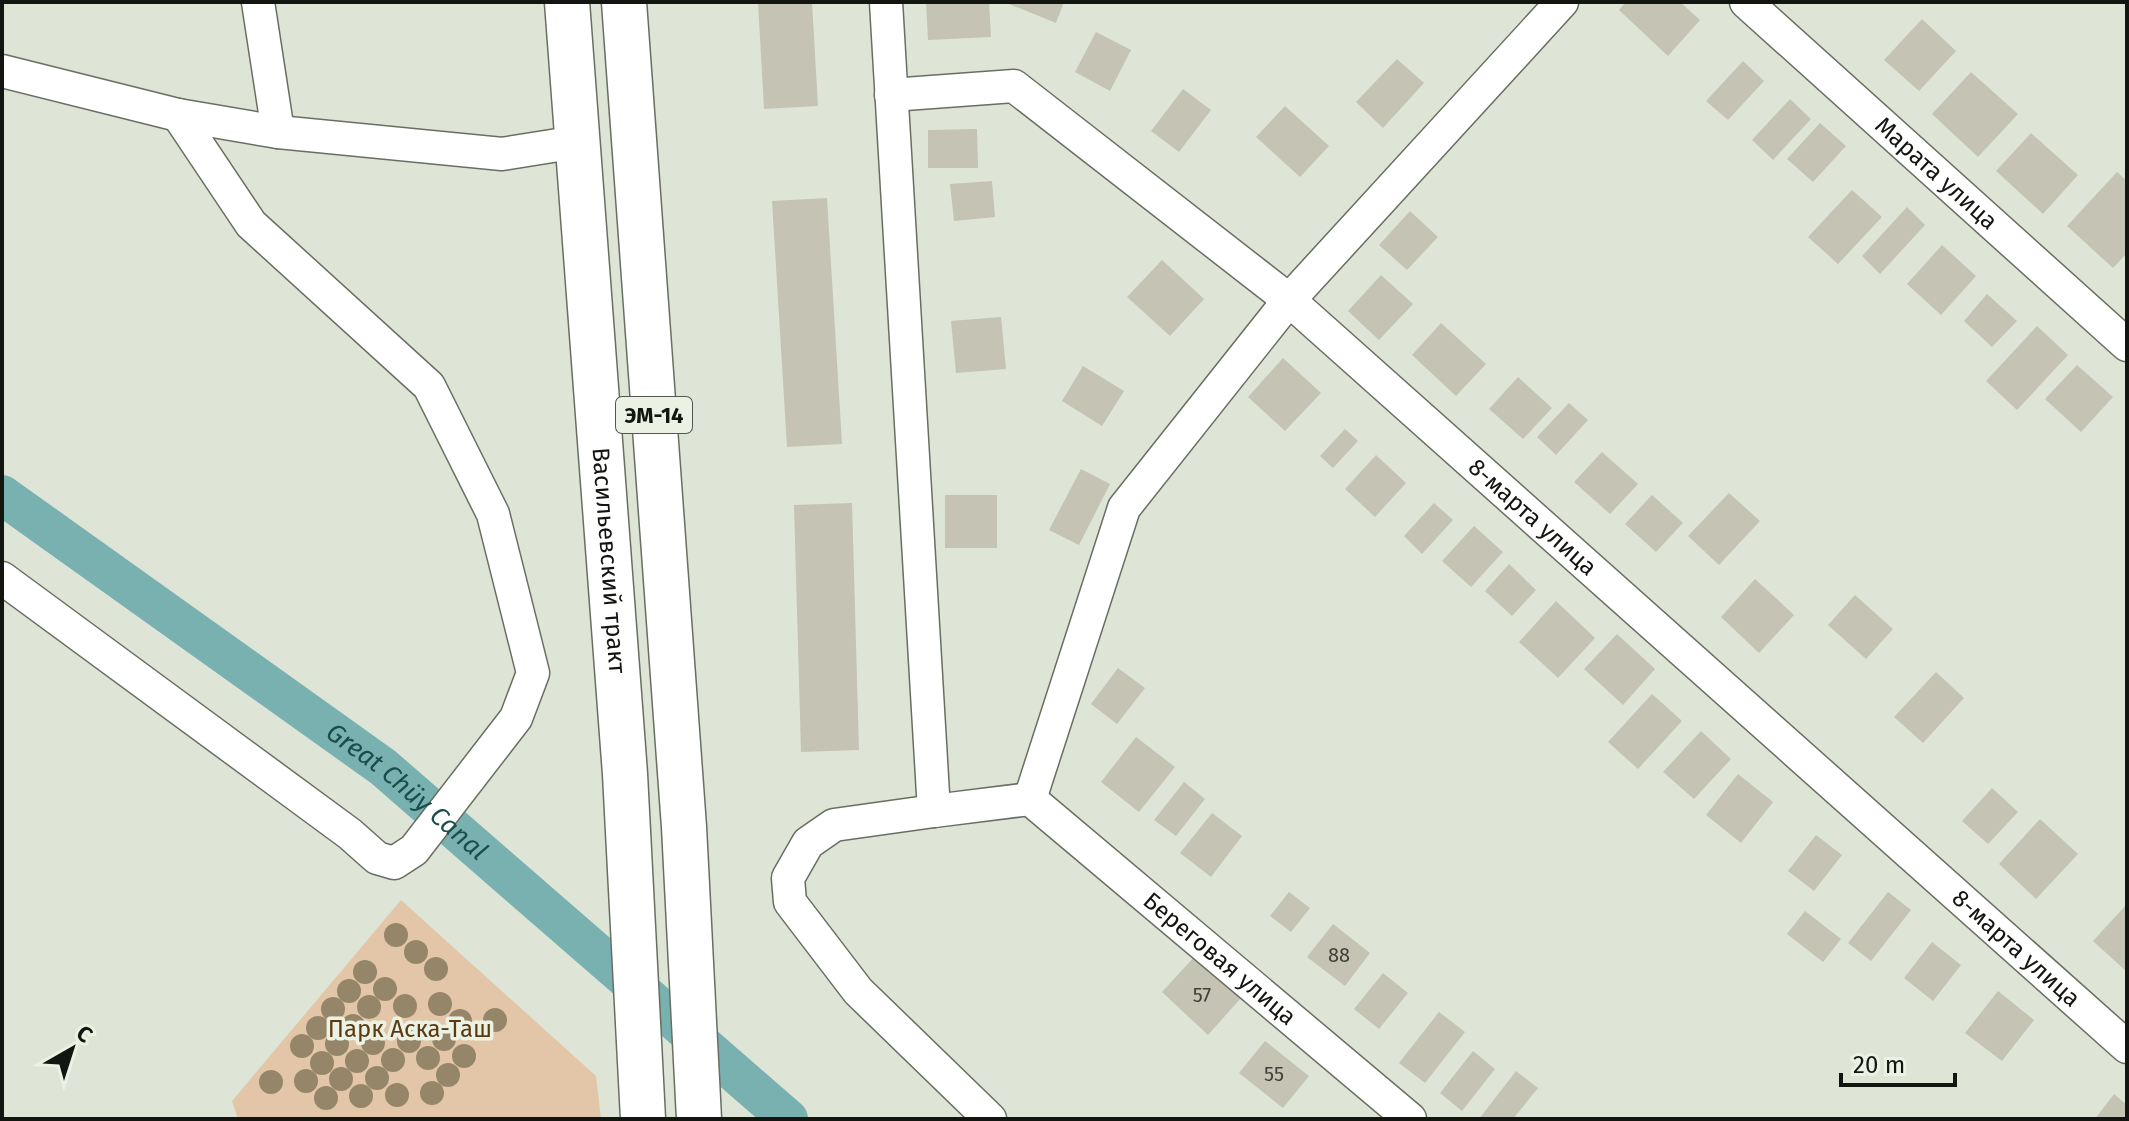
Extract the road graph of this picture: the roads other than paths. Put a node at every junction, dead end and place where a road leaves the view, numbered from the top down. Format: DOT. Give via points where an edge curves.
graph roads {
  1 [pos="258,2"];
  2 [pos="567,2"];
  3 [pos="624,2"];
  4 [pos="886,2"];
  5 [pos="1562,2"];
  6 [pos="1746,2"];
  7 [pos="2,71"];
  8 [pos="891,95"];
  9 [pos="178,115"];
  10 [pos="278,132"];
  11 [pos="577,142"];
  12 [pos="1289,300"];
  13 [pos="2127,345"];
  14 [pos="2,578"];
  15 [pos="1030,799"];
  16 [pos="934,811"];
  17 [pos="2127,1047"];
  18 [pos="643,1119"];
  19 [pos="699,1119"];
  20 [pos="990,1119"];
  21 [pos="1410,1119"];
  1 -- 10 [label="street"];
  2 -- 11 [label="main road, Васильевский тракт / ЭМ-14"];
  3 -- 19 [label="main road, ЭМ-14" via="684,827"];
  4 -- 8 [label="street"];
  5 -- 12 [label="street"];
  6 -- 13 [label="street, Марата улица"];
  7 -- 9 [label="street"];
  8 -- 12 [label="street, 8-марта улица" via="1014,86"];
  8 -- 16 [label="street"];
  9 -- 10 [label="street"];
  9 -- 14 [label="street" via="251,224 429,386 493,514 533,673 516,718 414,850 394,863 377,858"];
  10 -- 11 [label="street" via="502,154"];
  11 -- 18 [label="main road, Васильевский тракт / ЭМ-14" via="625,774"];
  12 -- 15 [label="street" via="1124,508"];
  12 -- 17 [label="street, 8-марта улица"];
  15 -- 16 [label="street"];
  15 -- 21 [label="street, Береговая улица"];
  16 -- 20 [label="street" via="834,825 808,843 788,878 790,902 858,991"];
}
